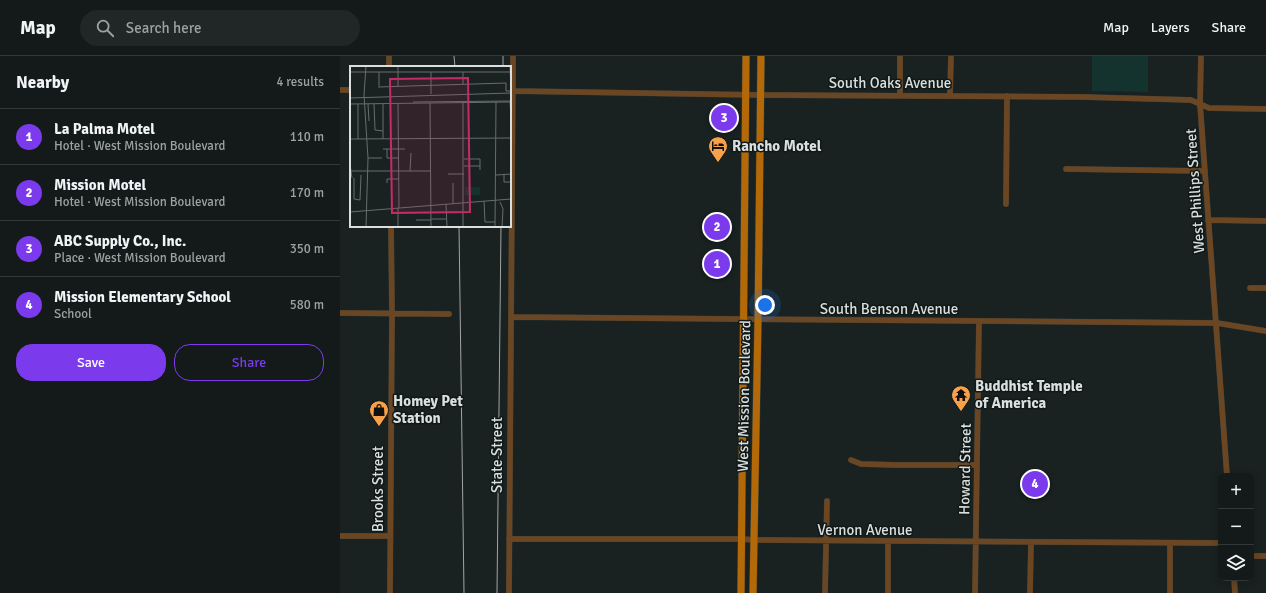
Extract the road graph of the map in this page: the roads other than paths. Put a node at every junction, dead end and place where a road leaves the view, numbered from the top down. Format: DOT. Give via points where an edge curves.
graph roads {
  1 [pos="513,56"];
  2 [pos="746,56"];
  3 [pos="761,56"];
  4 [pos="900,56"];
  5 [pos="951,56"];
  6 [pos="1201,56"];
  7 [pos="513,91"];
  8 [pos="746,94"];
  9 [pos="760,95"];
  10 [pos="900,95"];
  11 [pos="950,95"];
  12 [pos="1007,96"];
  13 [pos="1200,104"];
  14 [pos="1266,108"];
  15 [pos="1066,169"];
  16 [pos="1206,171"];
  17 [pos="1006,204"];
  18 [pos="1208,220"];
  19 [pos="1266,221"];
  20 [pos="391,227"];
  21 [pos="1250,288"];
  22 [pos="1266,288"];
  23 [pos="340,313"];
  24 [pos="392,313"];
  25 [pos="448,314"];
  26 [pos="512,317"];
  27 [pos="744,321"];
  28 [pos="758,321"];
  29 [pos="979,322"];
  30 [pos="1217,323"];
  31 [pos="1266,331"];
  32 [pos="852,460"];
  33 [pos="977,465"];
  34 [pos="1227,473"];
  35 [pos="827,501"];
  36 [pos="340,536"];
  37 [pos="390,536"];
  38 [pos="509,539"];
  39 [pos="742,539"];
  40 [pos="754,540"];
  41 [pos="826,541"];
  42 [pos="888,542"];
  43 [pos="976,542"];
  44 [pos="1030,543"];
  45 [pos="1170,543"];
  46 [pos="1218,543"];
  47 [pos="1254,556"];
  48 [pos="1266,556"];
  49 [pos="1234,581"];
  50 [pos="390,593"];
  51 [pos="509,593"];
  52 [pos="741,593"];
  53 [pos="753,593"];
  54 [pos="825,593"];
  55 [pos="888,593"];
  56 [pos="975,593"];
  57 [pos="1030,593"];
  58 [pos="1170,593"];
  59 [pos="1236,593"];
  1 -- 7 [label="street, State Street"];
  2 -- 8 [label="main road, West Mission Boulevard"];
  3 -- 9 [label="main road, West Mission Boulevard"];
  4 -- 10 [label="street"];
  5 -- 11 [label="street"];
  6 -- 13 [label="street, West Phillips Street"];
  7 -- 8 [label="street, South Oaks Avenue"];
  7 -- 26 [label="street, State Street"];
  8 -- 9 [label="street, South Oaks Avenue"];
  8 -- 27 [label="main road, West Mission Boulevard"];
  9 -- 10 [label="street, South Oaks Avenue"];
  9 -- 28 [label="main road, West Mission Boulevard"];
  10 -- 11 [label="street, South Oaks Avenue"];
  11 -- 12 [label="street, South Oaks Avenue"];
  12 -- 13 [label="street, South Oaks Avenue" via="1191,100"];
  12 -- 17 [label="street"];
  13 -- 14 [label="street, South Oaks Avenue" via="1209,108"];
  13 -- 16 [label="street, West Phillips Street"];
  15 -- 16 [label="street"];
  16 -- 18 [label="street, West Phillips Street"];
  18 -- 19 [label="street"];
  18 -- 30 [label="street, West Phillips Street"];
  20 -- 24 [label="street, Brooks Street"];
  21 -- 22 [label="street"];
  23 -- 24 [label="street"];
  24 -- 25 [label="street"];
  24 -- 37 [label="street, Brooks Street"];
  26 -- 27 [label="street, South Benson Avenue"];
  26 -- 38 [label="street, State Street"];
  27 -- 28 [label="street, South Benson Avenue"];
  27 -- 39 [label="main road, West Mission Boulevard"];
  28 -- 29 [label="street, South Benson Avenue"];
  28 -- 40 [label="main road, West Mission Boulevard"];
  29 -- 30 [label="street, South Benson Avenue"];
  29 -- 33 [label="street, Howard Street"];
  30 -- 31 [label="street, South Benson Avenue"];
  30 -- 34 [label="street, West Phillips Street"];
  32 -- 33 [label="street" via="861,464"];
  33 -- 43 [label="street, Howard Street"];
  35 -- 41 [label="street"];
  36 -- 37 [label="street"];
  37 -- 50 [label="street, Brooks Street"];
  38 -- 39 [label="street, Vernon Avenue"];
  38 -- 51 [label="street, State Street"];
  39 -- 40 [label="street, Vernon Avenue"];
  39 -- 52 [label="main road, West Mission Boulevard"];
  40 -- 41 [label="street, Vernon Avenue"];
  40 -- 53 [label="main road, West Mission Boulevard"];
  41 -- 42 [label="street, Vernon Avenue"];
  41 -- 54 [label="street"];
  42 -- 43 [label="street, Vernon Avenue"];
  42 -- 55 [label="street"];
  43 -- 44 [label="street, Vernon Avenue"];
  43 -- 56 [label="street, Howard Street"];
  44 -- 45 [label="street, Vernon Avenue"];
  44 -- 57 [label="street"];
  45 -- 46 [label="street, Vernon Avenue"];
  45 -- 58 [label="street"];
  47 -- 48 [label="street"];
  49 -- 59 [label="street"];
}
